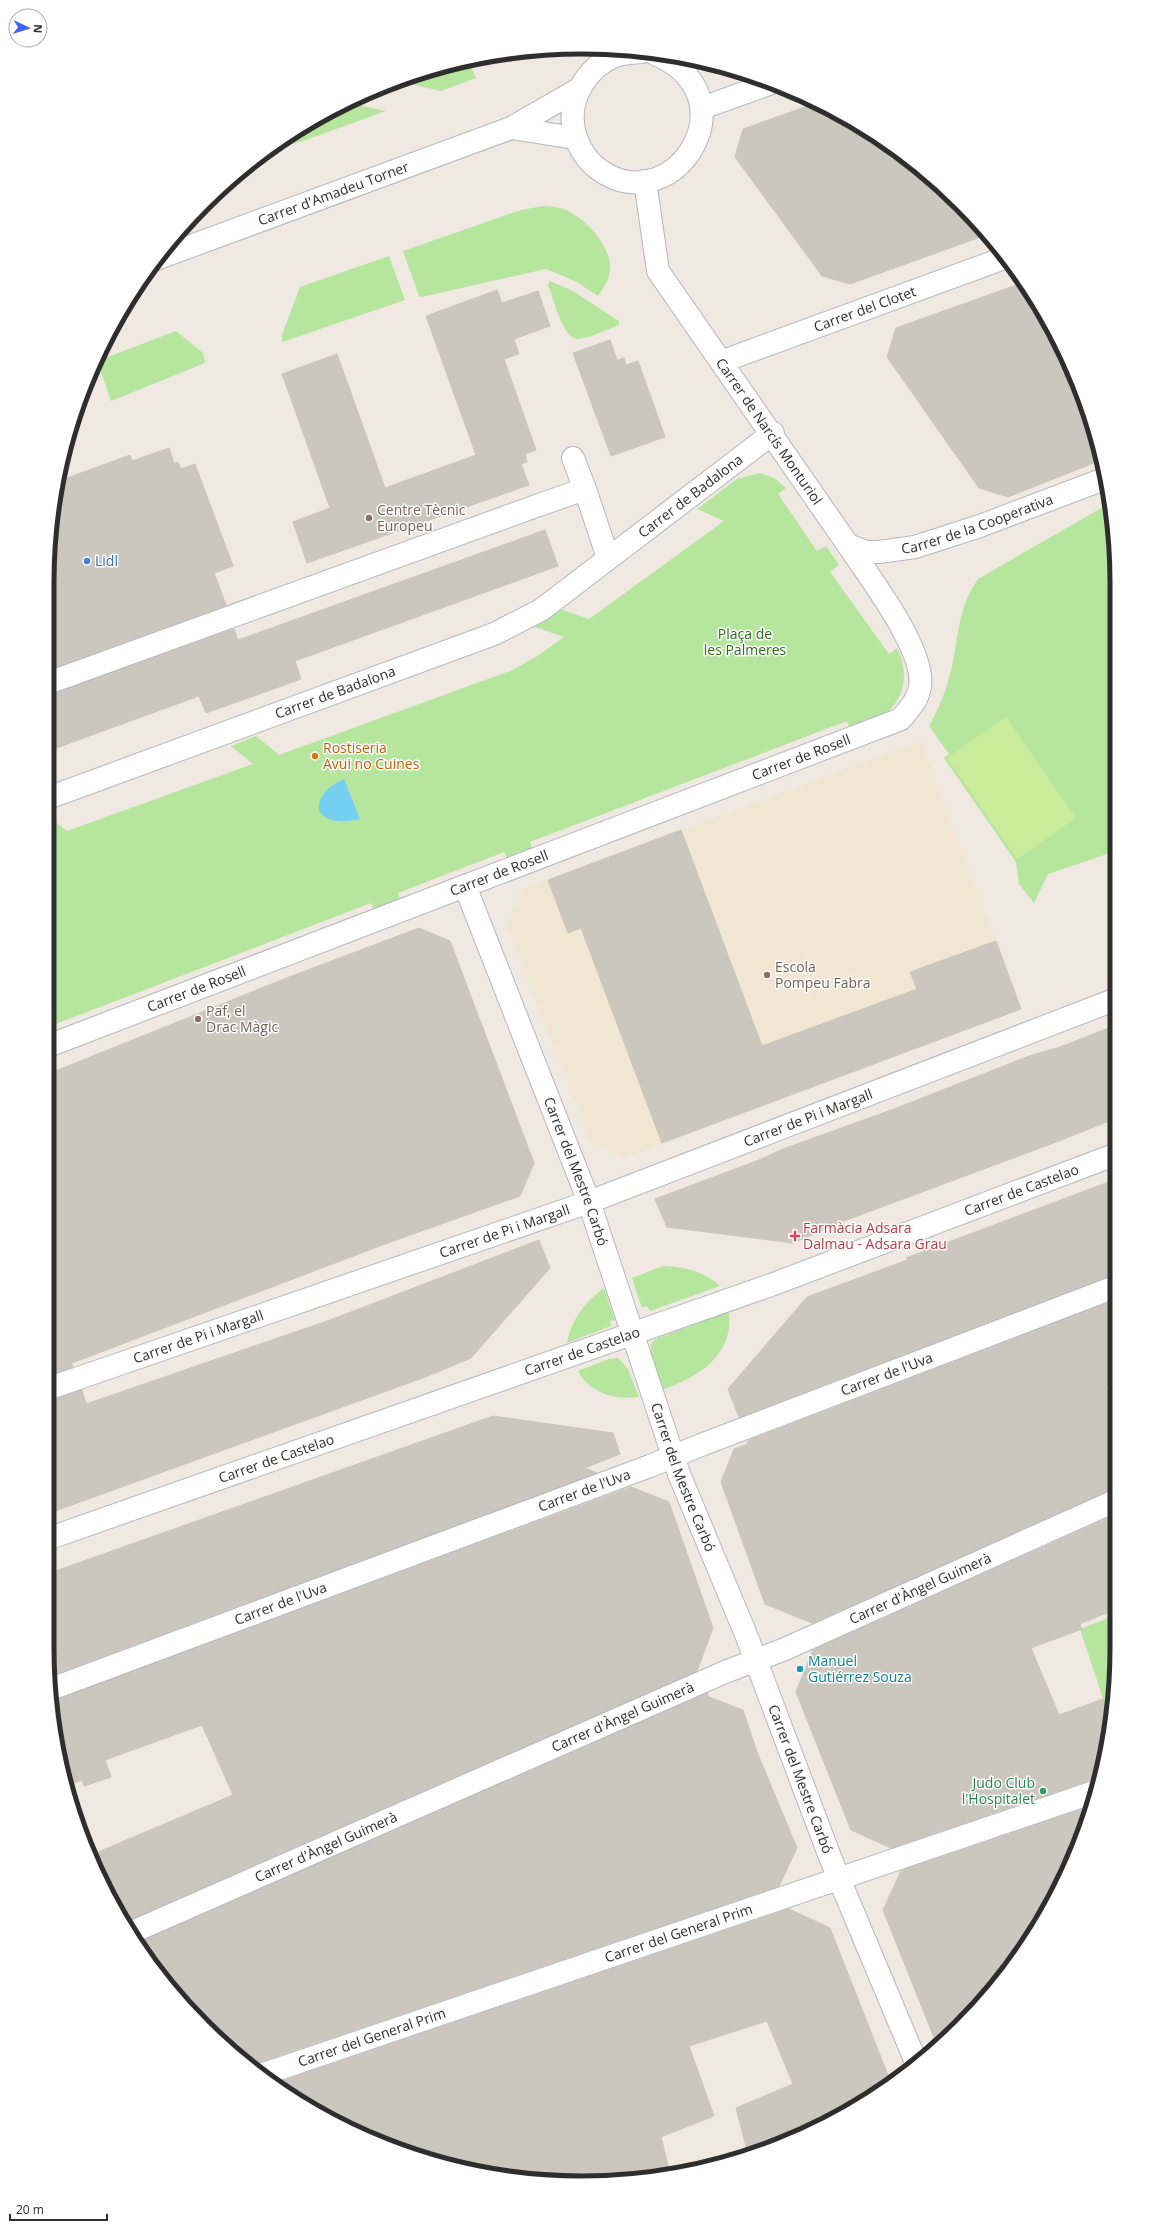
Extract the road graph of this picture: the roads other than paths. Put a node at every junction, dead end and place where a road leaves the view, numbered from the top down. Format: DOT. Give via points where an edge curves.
graph roads {
  1 [pos="609,55"];
  2 [pos="670,62"];
  3 [pos="763,86"];
  4 [pos="579,89"];
  5 [pos="702,108"];
  6 [pos="511,128"];
  7 [pos="575,138"];
  8 [pos="645,181"];
  9 [pos="168,254"];
  10 [pos="1000,260"];
  11 [pos="723,361"];
  12 [pos="773,433"];
  13 [pos="573,458"];
  14 [pos="1100,480"];
  15 [pos="585,489"];
  16 [pos="848,545"];
  17 [pos="608,558"];
  18 [pos="920,673"];
  19 [pos="54,681"];
  20 [pos="54,796"];
  21 [pos="465,886"];
  22 [pos="1110,1002"];
  23 [pos="54,1044"];
  24 [pos="1110,1157"];
  25 [pos="589,1202"];
  26 [pos="1110,1289"];
  27 [pos="634,1333"];
  28 [pos="54,1387"];
  29 [pos="673,1456"];
  30 [pos="1110,1503"];
  31 [pos="54,1537"];
  32 [pos="756,1660"];
  33 [pos="56,1687"];
  34 [pos="1089,1794"];
  35 [pos="840,1879"];
  36 [pos="136,1930"];
  37 [pos="914,2058"];
  38 [pos="269,2072"];
  1 -- 4 [label="street" via="588,75"];
  2 -- 5 [label="street" via="692,82"];
  3 -- 5 [label="street"];
  4 -- 6 [label="street, Carrer d'Amadeu Torner"];
  4 -- 7 [label="street" via="572,123"];
  5 -- 8 [label="street" via="700,130 692,150 670,172"];
  6 -- 7 [label="street, Carrer d'Amadeu Torner"];
  6 -- 9 [label="street, Carrer d'Amadeu Torner"];
  7 -- 8 [label="street" via="584,155 598,169 611,177 627,181"];
  8 -- 11 [label="street, Carrer de Narcís Monturiol" via="658,271"];
  10 -- 11 [label="street, Carrer del Clotet"];
  11 -- 12 [label="street, Carrer de Narcís Monturiol"];
  12 -- 16 [label="street, Carrer de Narcís Monturiol"];
  12 -- 17 [label="street, Carrer de Badalona"];
  13 -- 15 [label="street"];
  14 -- 16 [label="street, Carrer de la Cooperativa" via="980,526 915,546 866,552"];
  15 -- 17 [label="street"];
  15 -- 19 [label="street"];
  16 -- 18 [label="street, Carrer de Narcís Monturiol" via="914,651"];
  17 -- 20 [label="street, Carrer de Badalona" via="541,610 494,634"];
  18 -- 21 [label="street, Carrer de Rosell" via="920,688 913,705 901,719"];
  21 -- 23 [label="street, Carrer de Rosell"];
  21 -- 25 [label="street, Carrer del Mestre Carbó"];
  22 -- 25 [label="street, Carrer de Pi i Margall"];
  24 -- 27 [label="street, Carrer de Castelao" via="771,1285"];
  25 -- 27 [label="street, Carrer del Mestre Carbó"];
  25 -- 28 [label="street, Carrer de Pi i Margall"];
  26 -- 29 [label="street, Carrer de l'Uva"];
  27 -- 29 [label="street, Carrer del Mestre Carbó"];
  27 -- 31 [label="street, Carrer de Castelao"];
  29 -- 32 [label="street, Carrer del Mestre Carbó"];
  29 -- 33 [label="street, Carrer de l'Uva"];
  30 -- 32 [label="street, Carrer d'Àngel Guimerà"];
  32 -- 35 [label="street, Carrer del Mestre Carbó"];
  32 -- 36 [label="street, Carrer d'Àngel Guimerà"];
  34 -- 35 [label="street, Carrer del General Prim"];
  35 -- 37 [label="street, Carrer del Mestre Carbó"];
  35 -- 38 [label="street, Carrer del General Prim"];
}
